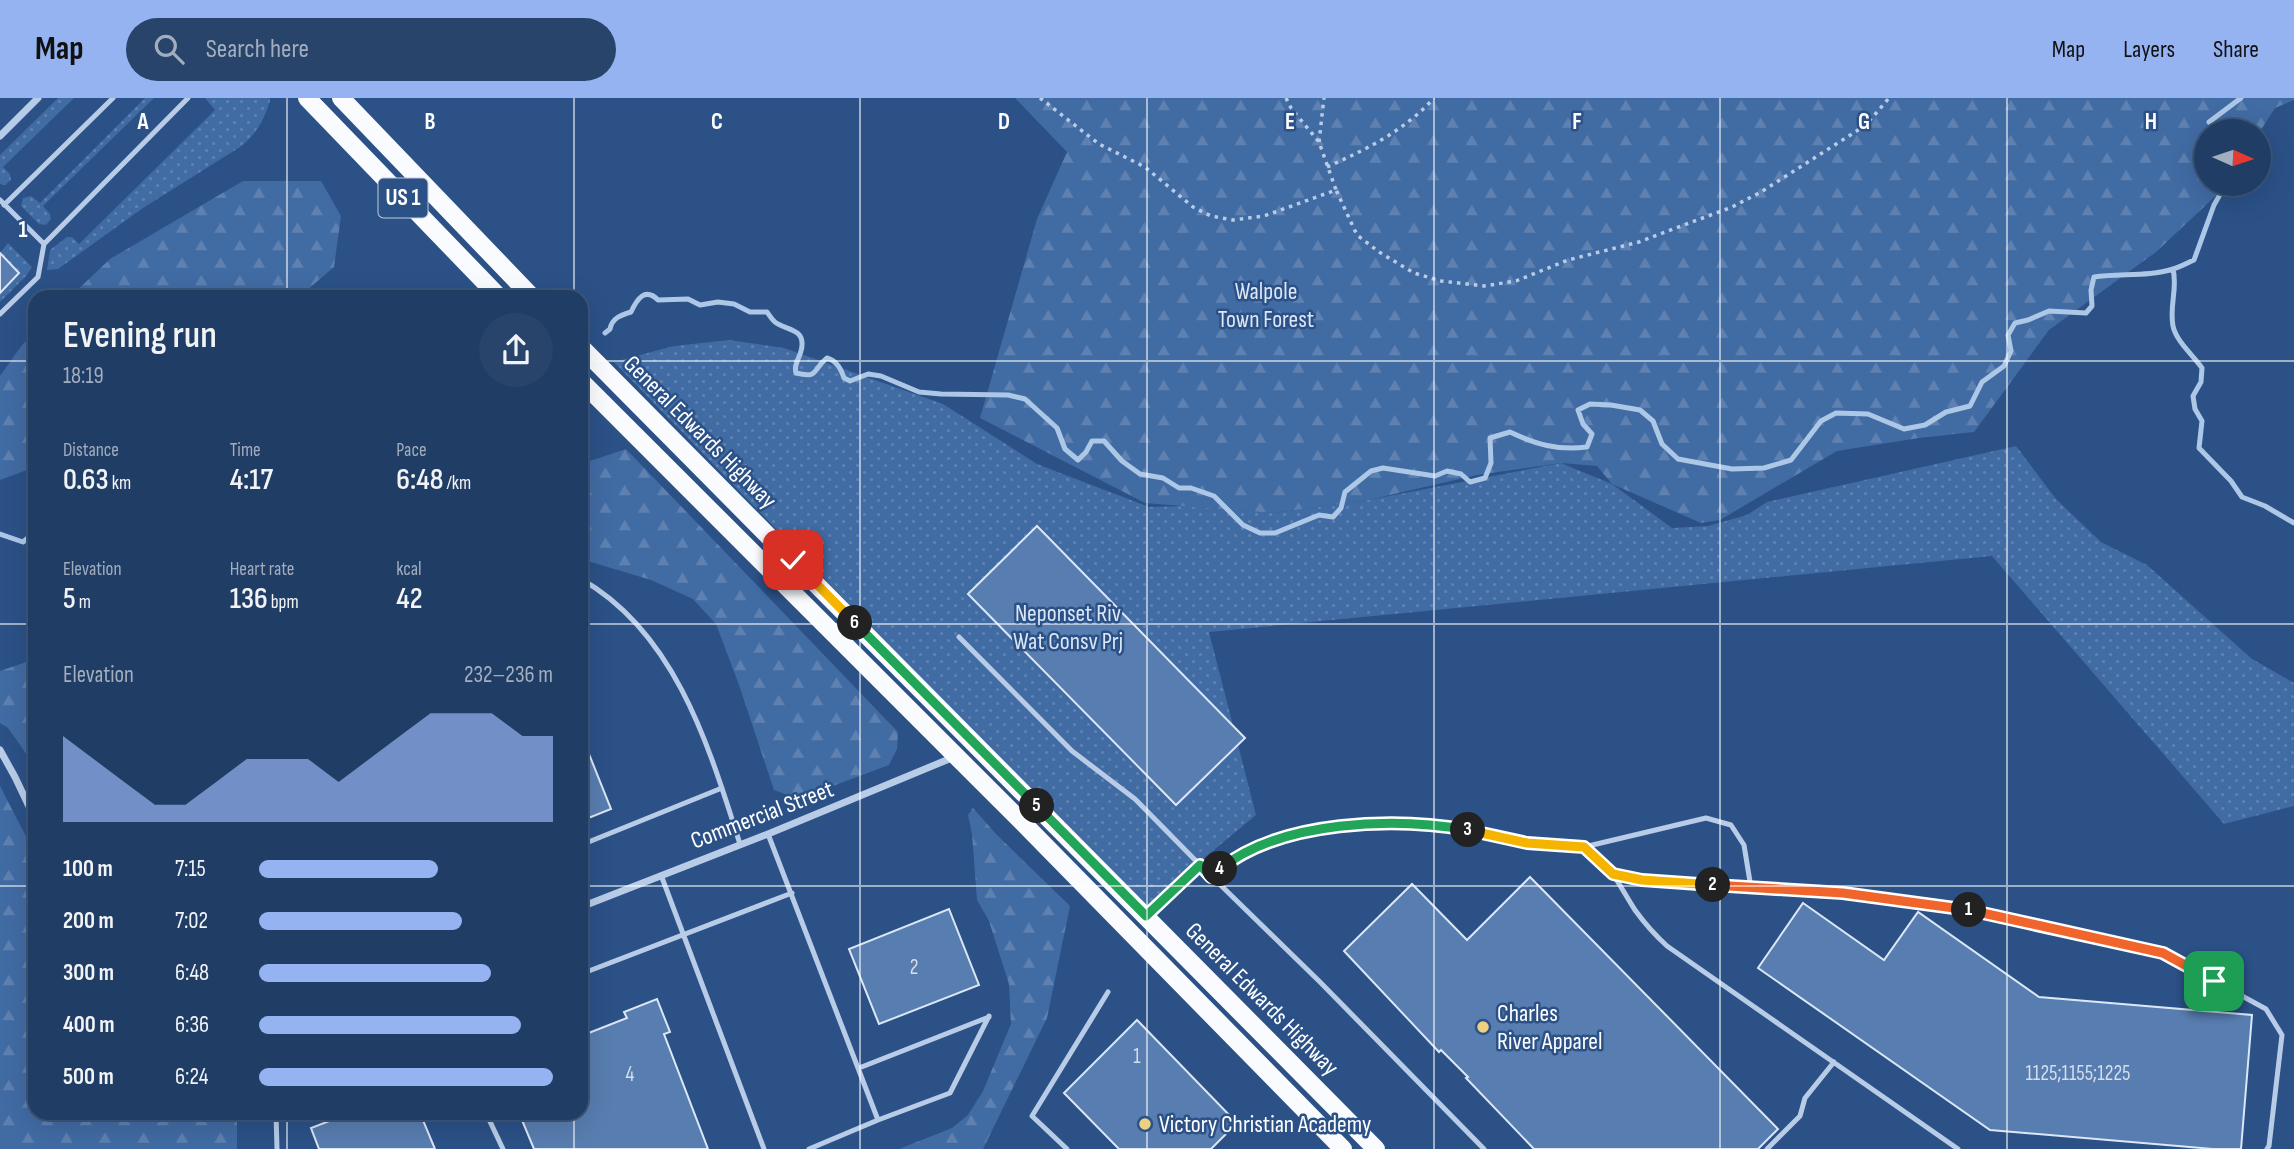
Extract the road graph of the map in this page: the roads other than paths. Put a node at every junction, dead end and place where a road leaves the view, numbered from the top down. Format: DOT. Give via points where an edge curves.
graph roads {
  1 [pos="38,98"];
  2 [pos="113,98"];
  3 [pos="188,98"];
  4 [pos="307,98"];
  5 [pos="341,98"];
  6 [pos="1,133"];
  7 [pos="2,202"];
  8 [pos="44,244"];
  9 [pos="492,290"];
  10 [pos="525,290"];
  11 [pos="0,314"];
  12 [pos="588,354"];
  13 [pos="588,388"];
  14 [pos="588,583"];
  15 [pos="959,638"];
  16 [pos="0,750"];
  17 [pos="956,757"];
  18 [pos="722,788"];
  19 [pos="28,804"];
  20 [pos="768,834"];
  21 [pos="588,842"];
  22 [pos="740,844"];
  23 [pos="1584,847"];
  24 [pos="1200,865"];
  25 [pos="1613,874"];
  26 [pos="661,875"];
  27 [pos="1211,877"];
  28 [pos="1751,888"];
  29 [pos="792,893"];
  30 [pos="588,904"];
  31 [pos="1146,916"];
  32 [pos="684,935"];
  33 [pos="588,971"];
  34 [pos="1108,992"];
  35 [pos="1834,1062"];
  36 [pos="859,1068"];
  37 [pos="276,1120"];
  38 [pos="489,1120"];
  39 [pos="878,1121"];
  40 [pos="277,1149"];
  41 [pos="503,1149"];
  42 [pos="765,1149"];
  43 [pos="808,1149"];
  44 [pos="1067,1149"];
  45 [pos="1343,1149"];
  46 [pos="1376,1149"];
  47 [pos="1484,1149"];
  48 [pos="1767,1149"];
  49 [pos="1958,1149"];
  50 [pos="2267,1149"];
  1 -- 6 [label="street"];
  2 -- 7 [label="lane"];
  3 -- 8 [label="lane"];
  4 -- 9 [label="main road, US 1"];
  5 -- 10 [label="main road, US 1"];
  7 -- 8 [label="lane"];
  8 -- 11 [label="lane" via="37,277"];
  12 -- 31 [label="main road, General Edwards Highway"];
  13 -- 17 [label="main road, General Edwards Highway"];
  14 -- 18 [label="lane" via="649,636 671,669"];
  15 -- 24 [label="lane" via="1072,751 1135,799"];
  16 -- 19 [label="street"];
  17 -- 20 [label="street, Commercial Street"];
  17 -- 45 [label="main road, General Edwards Highway"];
  18 -- 21 [label="lane"];
  18 -- 22 [label="lane"];
  20 -- 22 [label="street, Commercial Street"];
  20 -- 29 [label="lane"];
  22 -- 26 [label="street, Commercial Street"];
  23 -- 25 [label="lane"];
  23 -- 27 [label="lane" via="1527,843 1445,827 1337,825 1265,845"];
  23 -- 28 [label="lane" via="1706,818 1731,825 1744,845"];
  24 -- 27 [label="lane"];
  24 -- 31 [label="lane"];
  25 -- 28 [label="lane"];
  25 -- 35 [label="lane" via="1652,932 1667,946"];
  26 -- 30 [label="street, Commercial Street"];
  26 -- 32 [label="lane"];
  27 -- 47 [label="lane"];
  28 -- 50 [label="lane" via="1843,893 1966,909 2163,953 2266,1009 2282,1035"];
  29 -- 32 [label="lane"];
  29 -- 36 [label="lane"];
  31 -- 46 [label="main road, General Edwards Highway"];
  32 -- 33 [label="lane"];
  32 -- 42 [label="lane"];
  34 -- 44 [label="lane" via="1032,1116"];
  35 -- 48 [label="lane" via="1805,1098 1800,1116"];
  35 -- 49 [label="lane"];
  36 -- 39 [label="lane"];
  36 -- 39 [label="lane" via="989,1017 950,1093"];
  37 -- 40 [label="lane"];
  38 -- 41 [label="lane"];
  39 -- 43 [label="lane"];
}
